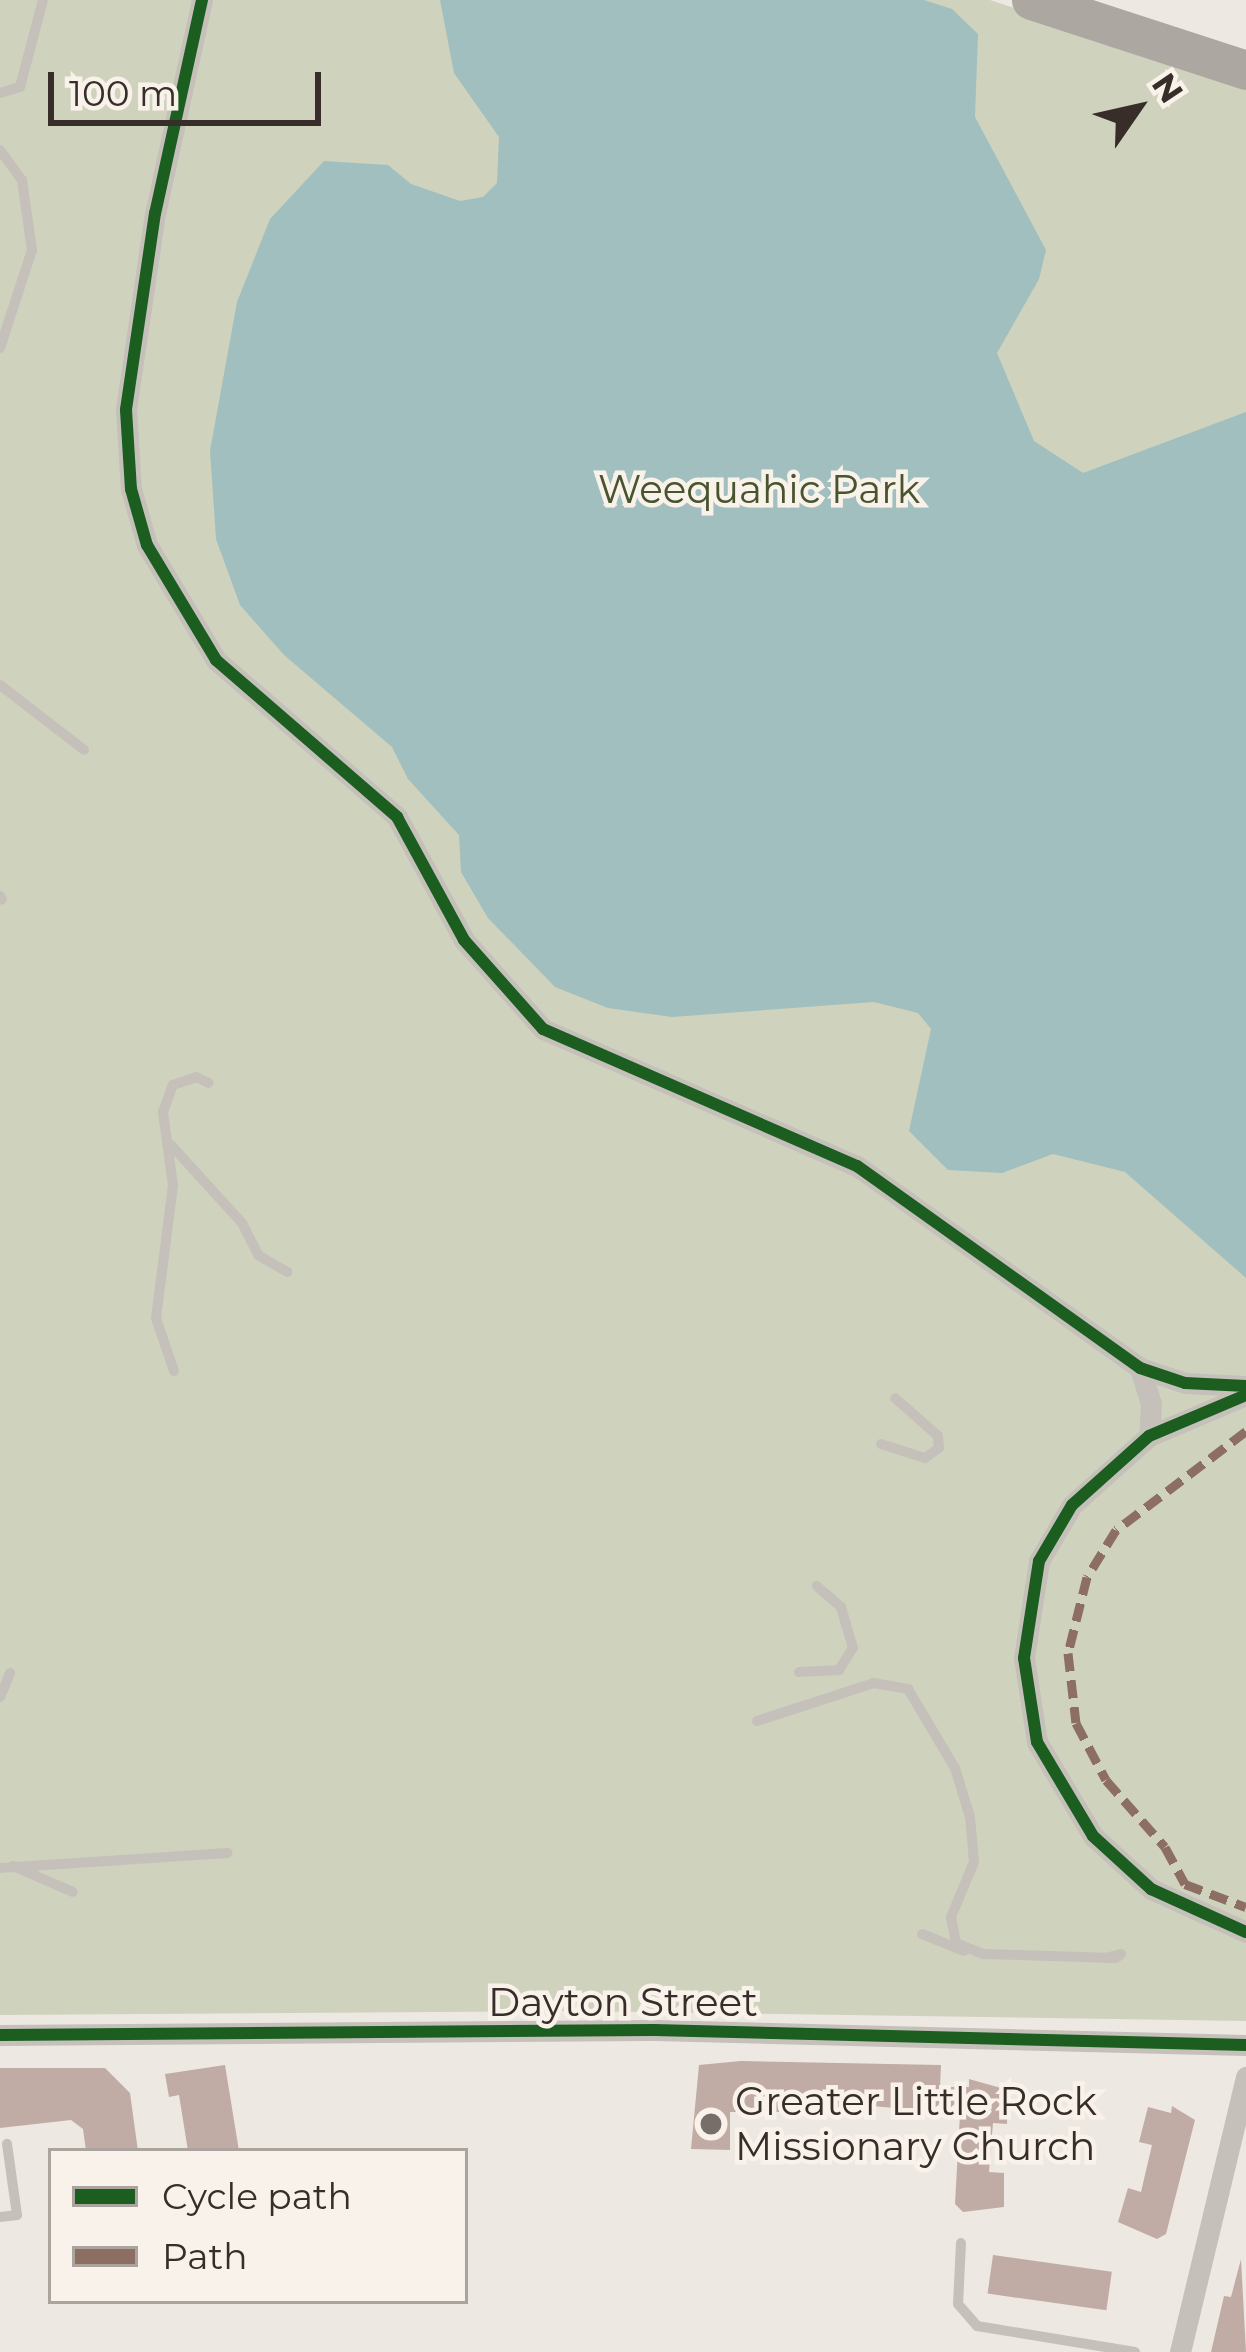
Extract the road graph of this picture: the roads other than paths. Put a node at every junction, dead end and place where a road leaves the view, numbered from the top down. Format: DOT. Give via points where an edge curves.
graph roads {
  1 [pos="43,0"];
  2 [pos="202,0"];
  3 [pos="1031,0"];
  4 [pos="1108,0"];
  5 [pos="1246,45"];
  6 [pos="1246,70"];
  7 [pos="0,93"];
  8 [pos="0,149"];
  9 [pos="0,348"];
  10 [pos="0,685"];
  11 [pos="84,750"];
  12 [pos="209,1083"];
  13 [pos="166,1136"];
  14 [pos="287,1272"];
  15 [pos="1140,1368"];
  16 [pos="174,1371"];
  17 [pos="1246,1390"];
  18 [pos="895,1398"];
  19 [pos="1149,1436"];
  20 [pos="881,1444"];
  21 [pos="817,1586"];
  22 [pos="799,1672"];
  23 [pos="10,1673"];
  24 [pos="0,1696"];
  25 [pos="757,1720"];
  26 [pos="228,1853"];
  27 [pos="6,1867"];
  28 [pos="73,1892"];
  29 [pos="1246,1932"];
  30 [pos="922,1934"];
  31 [pos="965,1951"];
  32 [pos="1106,1958"];
  33 [pos="0,2036"];
  34 [pos="1246,2045"];
  35 [pos="1246,2077"];
  36 [pos="8,2144"];
  37 [pos="0,2216"];
  38 [pos="961,2243"];
  39 [pos="1135,2352"];
  40 [pos="1180,2352"];
  1 -- 7 [label="lane" via="20,87"];
  2 -- 15 [label="street" via="155,213 126,410 130,489 176,602 216,660 264,708 369,786 397,817 464,940 543,1029 857,1166"];
  3 -- 6 [label="highway"];
  4 -- 5 [label="highway"];
  8 -- 9 [label="lane" via="22,180 32,250"];
  10 -- 11 [label="lane"];
  12 -- 13 [label="lane" via="196,1077 172,1085"];
  13 -- 14 [label="lane" via="242,1223 258,1255"];
  13 -- 16 [label="lane" via="173,1186 156,1318"];
  15 -- 17 [label="street"];
  15 -- 19 [label="street" via="1151,1403"];
  17 -- 19 [label="street"];
  18 -- 20 [label="lane" via="938,1436 939,1448 925,1457"];
  19 -- 29 [label="street" via="1072,1505 1039,1562 1024,1643 1030,1712 1053,1775 1102,1846 1151,1889"];
  21 -- 22 [label="lane" via="841,1606 853,1648 839,1670"];
  23 -- 24 [label="lane"];
  25 -- 31 [label="lane" via="874,1684 915,1696 955,1768 970,1817 972,1877 951,1917"];
  26 -- 27 [label="lane"];
  27 -- 28 [label="lane"];
  30 -- 31 [label="lane"];
  31 -- 32 [label="lane"];
  33 -- 34 [label="street, Dayton Street" via="654,2030"];
  35 -- 40 [label="street"];
  36 -- 37 [label="lane" via="16,2215"];
  38 -- 39 [label="lane" via="958,2304 976,2326"];
}
